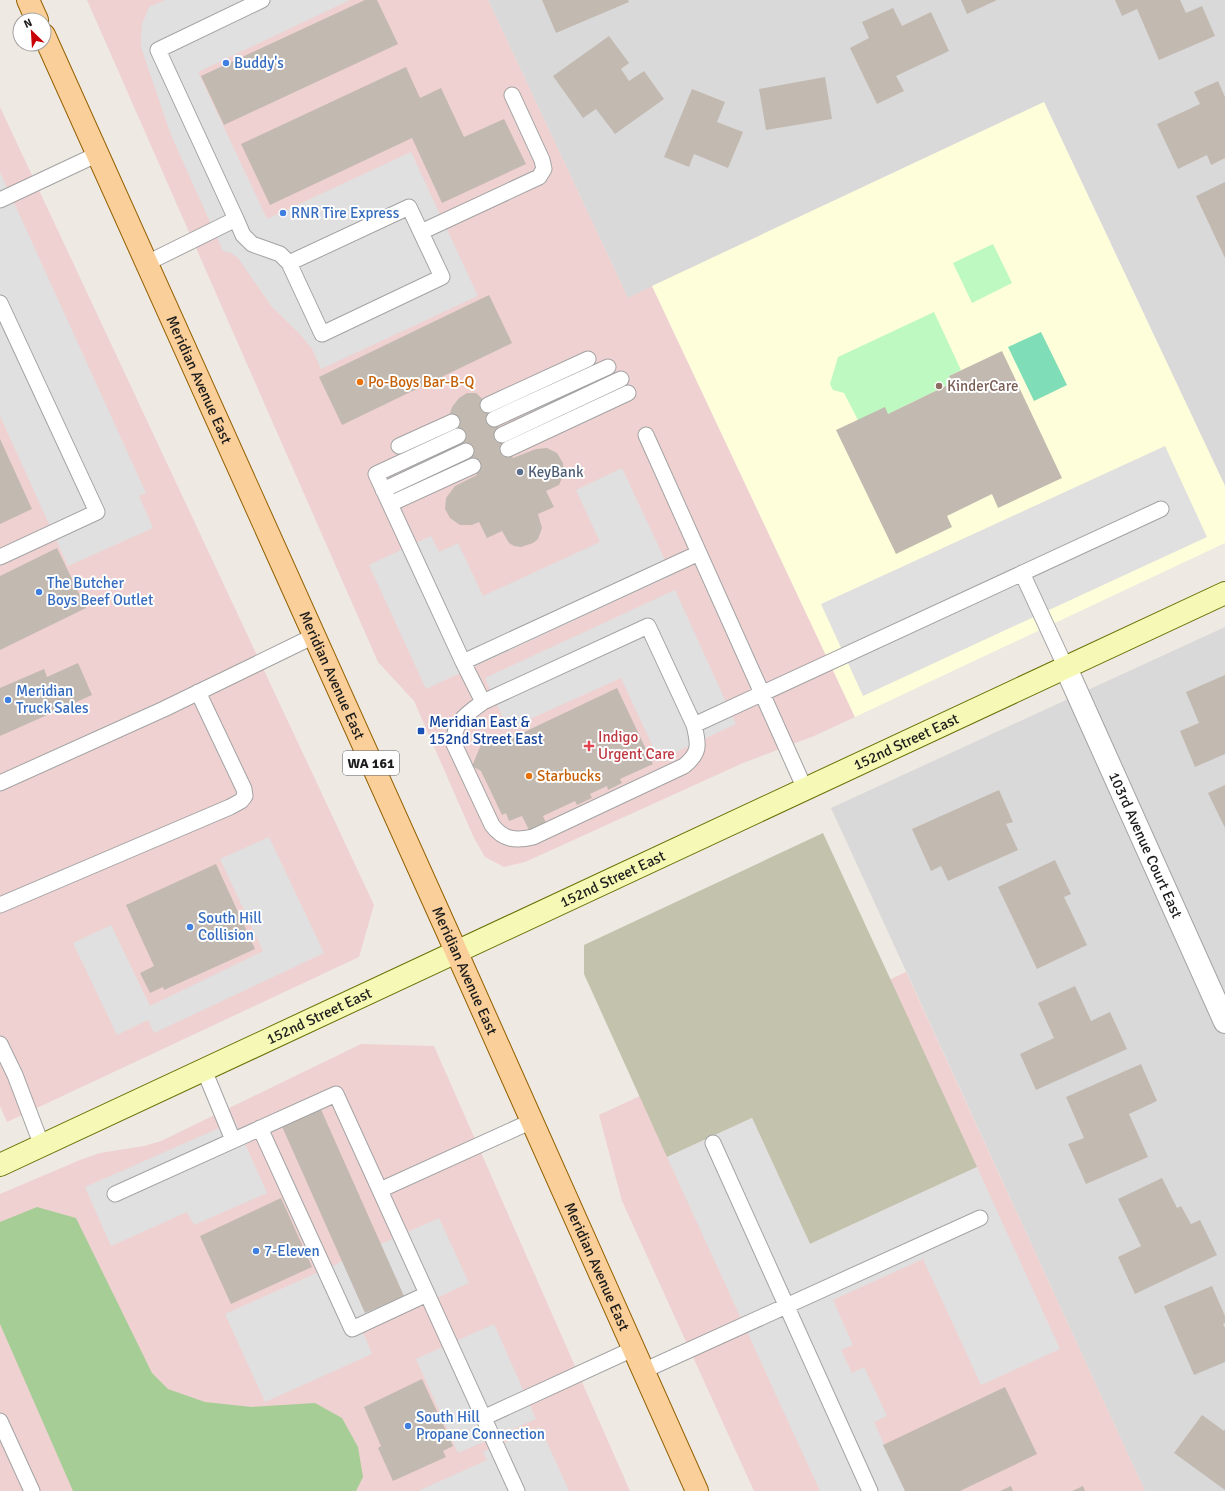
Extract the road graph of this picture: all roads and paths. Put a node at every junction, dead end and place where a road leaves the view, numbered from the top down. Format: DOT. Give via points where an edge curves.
graph roads {
  1 [pos="28,0"];
  2 [pos="262,0"];
  3 [pos="33,12"];
  4 [pos="52,52"];
  5 [pos="512,95"];
  6 [pos="98,154"];
  7 [pos="0,200"];
  8 [pos="236,219"];
  9 [pos="421,232"];
  10 [pos="147,263"];
  11 [pos="289,263"];
  12 [pos="0,303"];
  13 [pos="588,359"];
  14 [pos="608,367"];
  15 [pos="621,379"];
  16 [pos="628,393"];
  17 [pos="488,405"];
  18 [pos="494,419"];
  19 [pos="452,422"];
  20 [pos="502,435"];
  21 [pos="646,435"];
  22 [pos="458,436"];
  23 [pos="399,446"];
  24 [pos="508,449"];
  25 [pos="466,451"];
  26 [pos="472,466"];
  27 [pos="384,490"];
  28 [pos="390,504"];
  29 [pos="1161,509"];
  30 [pos="699,553"];
  31 [pos="0,557"];
  32 [pos="1022,573"];
  33 [pos="1225,593"];
  34 [pos="314,636"];
  35 [pos="463,662"];
  36 [pos="1066,668"];
  37 [pos="198,692"];
  38 [pos="762,694"];
  39 [pos="483,702"];
  40 [pos="694,725"];
  41 [pos="0,783"];
  42 [pos="805,789"];
  43 [pos="0,905"];
  44 [pos="456,952"];
  45 [pos="1225,1022"];
  46 [pos="0,1044"];
  47 [pos="204,1070"];
  48 [pos="532,1121"];
  49 [pos="260,1128"];
  50 [pos="233,1140"];
  51 [pos="713,1143"];
  52 [pos="42,1146"];
  53 [pos="0,1166"];
  54 [pos="380,1190"];
  55 [pos="115,1194"];
  56 [pos="980,1218"];
  57 [pos="428,1294"];
  58 [pos="786,1306"];
  59 [pos="633,1349"];
  60 [pos="643,1371"];
  61 [pos="484,1418"];
  62 [pos="0,1421"];
  63 [pos="32,1491"];
  64 [pos="517,1491"];
  65 [pos="697,1491"];
  66 [pos="870,1491"];
  1 -- 3 [label="main road"];
  2 -- 8 [label="lane" via="158,50"];
  4 -- 6 [label="main road, Meridian Avenue East / WA 161"];
  5 -- 9 [label="lane" via="542,160 544,169 539,177"];
  6 -- 7 [label="lane"];
  6 -- 10 [label="main road, Meridian Avenue East / WA 161"];
  8 -- 10 [label="lane"];
  8 -- 11 [label="lane" via="243,235 252,244 280,254"];
  9 -- 11 [label="lane" via="409,207"];
  9 -- 11 [label="lane" via="442,277 322,334"];
  10 -- 34 [label="main road, Meridian Avenue East / WA 161"];
  12 -- 31 [label="lane" via="97,512"];
  13 -- 17 [label="lane"];
  14 -- 18 [label="lane"];
  15 -- 20 [label="lane"];
  16 -- 24 [label="lane"];
  19 -- 23 [label="lane"];
  21 -- 30 [label="lane"];
  22 -- 27 [label="lane" via="376,474"];
  25 -- 27 [label="lane"];
  26 -- 28 [label="lane"];
  27 -- 28 [label="lane"];
  28 -- 35 [label="lane"];
  29 -- 32 [label="lane"];
  30 -- 35 [label="lane"];
  30 -- 38 [label="lane"];
  32 -- 36 [label="lane"];
  32 -- 38 [label="lane"];
  33 -- 36 [label="main road, 152nd Street East"];
  34 -- 37 [label="lane"];
  34 -- 44 [label="main road, Meridian Avenue East / WA 161"];
  35 -- 39 [label="lane"];
  36 -- 42 [label="main road, 152nd Street East"];
  36 -- 45 [label="street, 103rd Avenue Court East"];
  37 -- 41 [label="lane" via="164,710"];
  37 -- 43 [label="lane" via="244,789 245,796 241,801"];
  38 -- 40 [label="lane"];
  38 -- 42 [label="lane"];
  39 -- 40 [label="lane" via="648,626"];
  39 -- 40 [label="lane" via="461,721 455,730 454,744 492,825 508,839 521,840 533,837 684,766 697,750"];
  42 -- 44 [label="main road, 152nd Street East"];
  44 -- 47 [label="main road, 152nd Street East"];
  44 -- 48 [label="main road, Meridian Avenue East / WA 161"];
  46 -- 52 [label="lane" via="15,1074"];
  47 -- 50 [label="lane"];
  47 -- 52 [label="main road, 152nd Street East"];
  48 -- 54 [label="lane"];
  48 -- 59 [label="main road, Meridian Avenue East / WA 161"];
  49 -- 50 [label="lane"];
  49 -- 54 [label="lane" via="336,1094"];
  49 -- 57 [label="lane" via="352,1329"];
  50 -- 55 [label="lane"];
  51 -- 58 [label="lane"];
  52 -- 53 [label="main road, 152nd Street East"];
  54 -- 57 [label="lane"];
  56 -- 58 [label="lane"];
  57 -- 61 [label="lane"];
  58 -- 60 [label="lane"];
  58 -- 66 [label="lane"];
  59 -- 60 [label="main road, Meridian Avenue East / WA 161"];
  59 -- 61 [label="lane"];
  60 -- 65 [label="main road, Meridian Avenue East / WA 161"];
  61 -- 64 [label="lane"];
  62 -- 63 [label="lane"];
}
